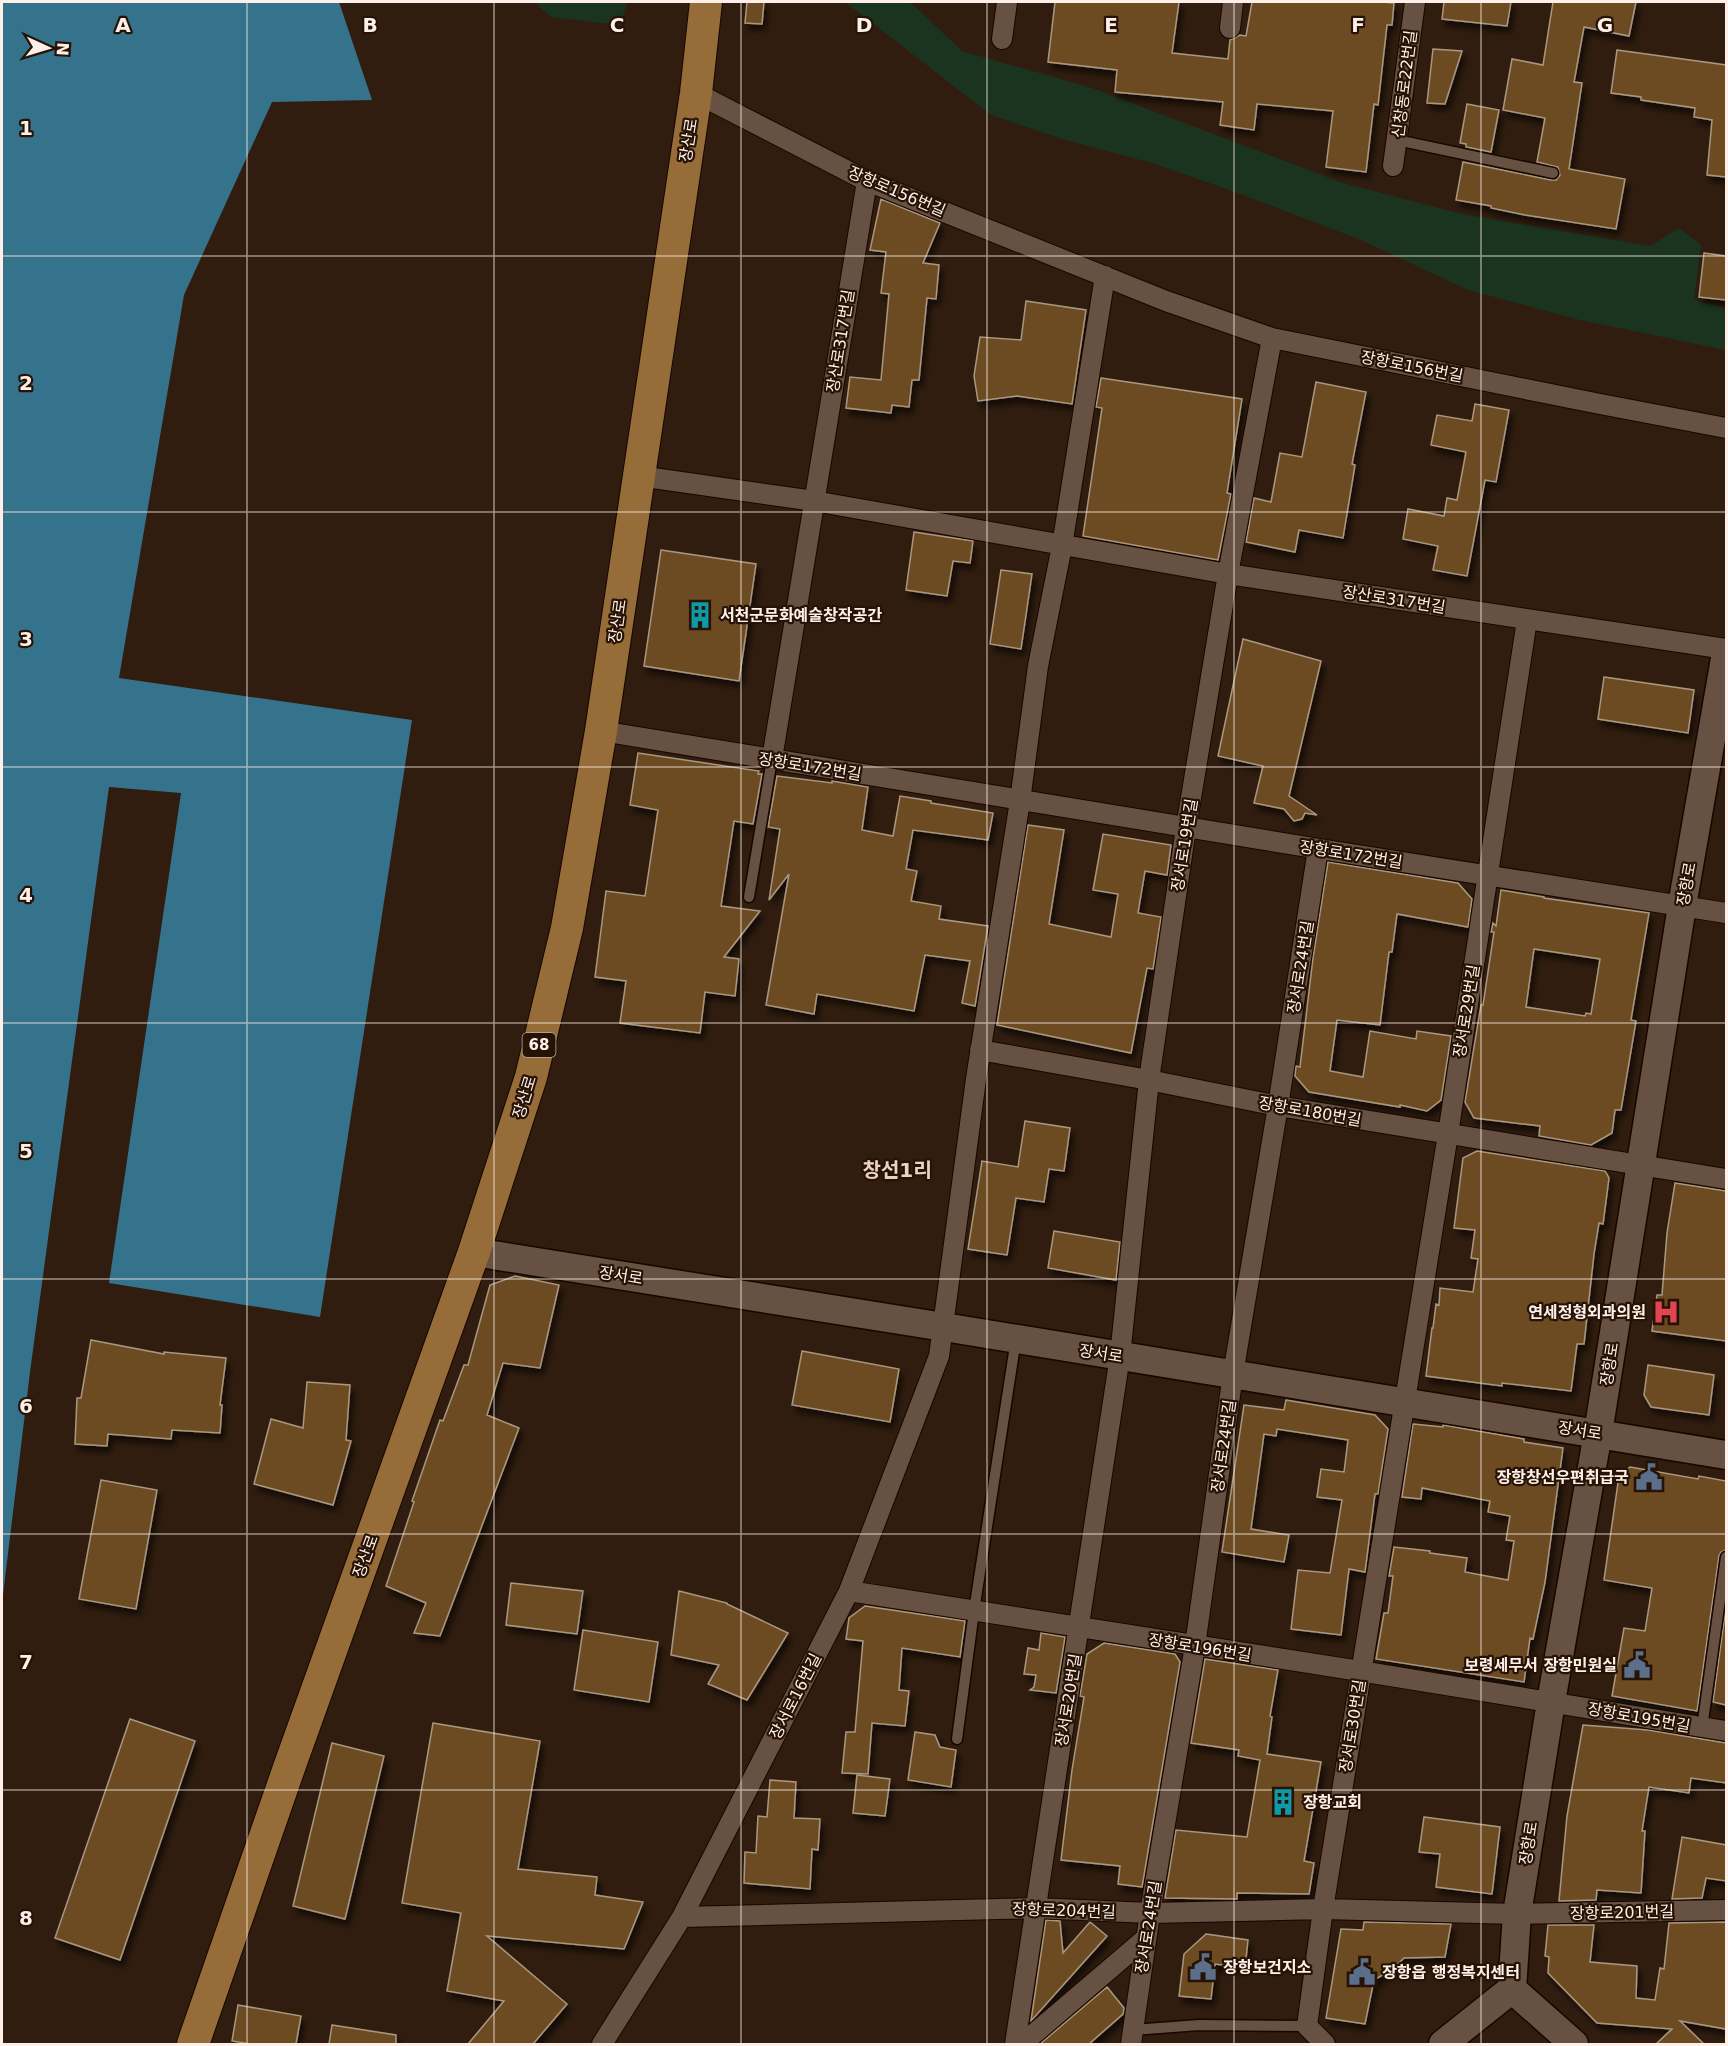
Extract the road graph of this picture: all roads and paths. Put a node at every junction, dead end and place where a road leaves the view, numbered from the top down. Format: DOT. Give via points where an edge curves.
graph roads {
  1 [pos="706,2"];
  2 [pos="1007,2"];
  3 [pos="1233,2"];
  4 [pos="1415,2"];
  5 [pos="1230,28"];
  6 [pos="1002,39"];
  7 [pos="696,93"];
  8 [pos="1397,140"];
  9 [pos="1393,166"];
  10 [pos="1553,173"];
  11 [pos="867,181"];
  12 [pos="1105,276"];
  13 [pos="1272,338"];
  14 [pos="1726,428"];
  15 [pos="639,476"];
  16 [pos="814,501"];
  17 [pos="1062,546"];
  18 [pos="1228,574"];
  19 [pos="1527,620"];
  20 [pos="1726,651"];
  21 [pos="601,731"];
  22 [pos="772,759"];
  23 [pos="1020,801"];
  24 [pos="1186,828"];
  25 [pos="1318,849"];
  26 [pos="1486,876"];
  27 [pos="750,897"];
  28 [pos="1682,906"];
  29 [pos="1726,913"];
  30 [pos="980,1050"];
  31 [pos="1149,1080"];
  32 [pos="1278,1106"];
  33 [pos="1448,1134"];
  34 [pos="1641,1166"];
  35 [pos="1726,1179"];
  36 [pos="474,1252"];
  37 [pos="944,1326"];
  38 [pos="1016,1338"];
  39 [pos="1120,1356"];
  40 [pos="1233,1374"];
  41 [pos="1403,1401"];
  42 [pos="1598,1433"];
  43 [pos="1726,1455"];
  44 [pos="1726,1557"];
  45 [pos="849,1591"];
  46 [pos="974,1611"];
  47 [pos="1080,1627"];
  48 [pos="1195,1646"];
  49 [pos="1360,1671"];
  50 [pos="1551,1702"];
  51 [pos="1702,1728"];
  52 [pos="1726,1731"];
  53 [pos="957,1739"];
  54 [pos="1035,1908"];
  55 [pos="1323,1909"];
  56 [pos="1726,1910"];
  57 [pos="1150,1913"];
  58 [pos="1517,1914"];
  59 [pos="682,1917"];
  60 [pos="1146,1938"];
  61 [pos="1512,1989"];
  62 [pos="1306,2026"];
  63 [pos="1132,2037"];
  64 [pos="193,2044"];
  65 [pos="602,2044"];
  66 [pos="1015,2044"];
  67 [pos="1022,2044"];
  68 [pos="1325,2044"];
  69 [pos="1443,2044"];
  70 [pos="1574,2044"];
  1 -- 7 [label="main road, 장산로 / 68"];
  2 -- 6 [label="street"];
  3 -- 5 [label="street"];
  4 -- 8 [label="street, 신창동로22번길"];
  7 -- 11 [label="street, 장항로156번길"];
  7 -- 15 [label="main road, 장산로 / 68"];
  8 -- 9 [label="street, 신창동로22번길"];
  8 -- 10 [label="lane"];
  11 -- 12 [label="street, 장항로156번길"];
  11 -- 16 [label="street, 장산로317번길"];
  12 -- 13 [label="street, 장항로156번길"];
  12 -- 17 [label="street"];
  13 -- 14 [label="street, 장항로156번길"];
  13 -- 18 [label="street, 장서로19번길"];
  15 -- 16 [label="street, 장산로317번길"];
  15 -- 21 [label="main road, 장산로 / 68"];
  16 -- 17 [label="street, 장산로317번길"];
  16 -- 22 [label="street"];
  17 -- 18 [label="street, 장산로317번길"];
  17 -- 23 [label="street" via="1038,666"];
  18 -- 19 [label="street, 장산로317번길"];
  18 -- 24 [label="street, 장서로19번길"];
  19 -- 20 [label="street, 장산로317번길"];
  19 -- 26 [label="street, 장서로29번길"];
  20 -- 28 [label="street, 장항로"];
  21 -- 22 [label="street, 장항로172번길"];
  21 -- 36 [label="main road, 장산로 / 68" via="567,928 531,1077"];
  22 -- 23 [label="street, 장항로172번길"];
  22 -- 27 [label="lane"];
  23 -- 24 [label="street, 장항로172번길"];
  23 -- 30 [label="street, 장서로16번길"];
  24 -- 25 [label="street, 장항로172번길"];
  24 -- 31 [label="street, 장서로19번길"];
  25 -- 26 [label="street, 장항로172번길"];
  25 -- 32 [label="street, 장서로24번길"];
  26 -- 28 [label="street, 장항로172번길"];
  26 -- 33 [label="street, 장서로29번길"];
  28 -- 29 [label="street, 장항로172번길"];
  28 -- 34 [label="street, 장항로"];
  30 -- 31 [label="street, 장항로180번길"];
  30 -- 37 [label="street, 장서로16번길"];
  31 -- 32 [label="street, 장항로180번길"];
  31 -- 39 [label="street, 장서로19번길"];
  32 -- 33 [label="street, 장항로180번길"];
  32 -- 40 [label="street, 장서로24번길"];
  33 -- 34 [label="street, 장항로180번길"];
  33 -- 41 [label="street, 장서로29번길"];
  34 -- 35 [label="street, 장항로180번길"];
  34 -- 42 [label="street, 장항로"];
  36 -- 37 [label="street, 장서로"];
  36 -- 64 [label="main road, 장산로 / 68"];
  37 -- 38 [label="street, 장서로"];
  37 -- 45 [label="street, 장서로16번길" via="939,1356"];
  38 -- 39 [label="street, 장서로"];
  38 -- 46 [label="lane"];
  39 -- 40 [label="street, 장서로"];
  39 -- 47 [label="street, 장서로20번길"];
  40 -- 41 [label="street, 장서로"];
  40 -- 48 [label="street, 장서로24번길"];
  41 -- 42 [label="street, 장서로"];
  41 -- 49 [label="street, 장서로30번길"];
  42 -- 43 [label="street, 장서로"];
  42 -- 50 [label="street, 장항로"];
  44 -- 51 [label="lane"];
  45 -- 46 [label="street, 장항로196번길"];
  45 -- 59 [label="street, 장서로16번길"];
  46 -- 47 [label="street, 장항로196번길"];
  46 -- 53 [label="lane"];
  47 -- 48 [label="street, 장항로196번길"];
  47 -- 54 [label="street, 장서로20번길"];
  48 -- 49 [label="street, 장항로196번길"];
  48 -- 57 [label="street, 장서로24번길"];
  49 -- 50 [label="street, 장항로196번길"];
  49 -- 55 [label="street, 장서로30번길"];
  50 -- 51 [label="street, 장항로195번길"];
  50 -- 58 [label="street, 장항로"];
  51 -- 52 [label="street, 장항로195번길"];
  54 -- 57 [label="street, 장항로204번길"];
  54 -- 59 [label="street, 장항로204번길"];
  54 -- 66 [label="street, 장서로20번길"];
  55 -- 57 [label="street, 장항로204번길"];
  55 -- 58 [label="street, 장항로204번길"];
  55 -- 62 [label="street, 장서로30번길"];
  56 -- 58 [label="street, 장항로201번길"];
  57 -- 60 [label="street, 장서로24번길"];
  58 -- 61 [label="street, 장항로"];
  59 -- 65 [label="street, 장서로16번길"];
  60 -- 63 [label="street, 장서로24번길"];
  60 -- 67 [label="street"];
  61 -- 69 [label="street"];
  61 -- 70 [label="street"];
  62 -- 63 [label="lane" via="1199,2025"];
  62 -- 68 [label="street"];
}
